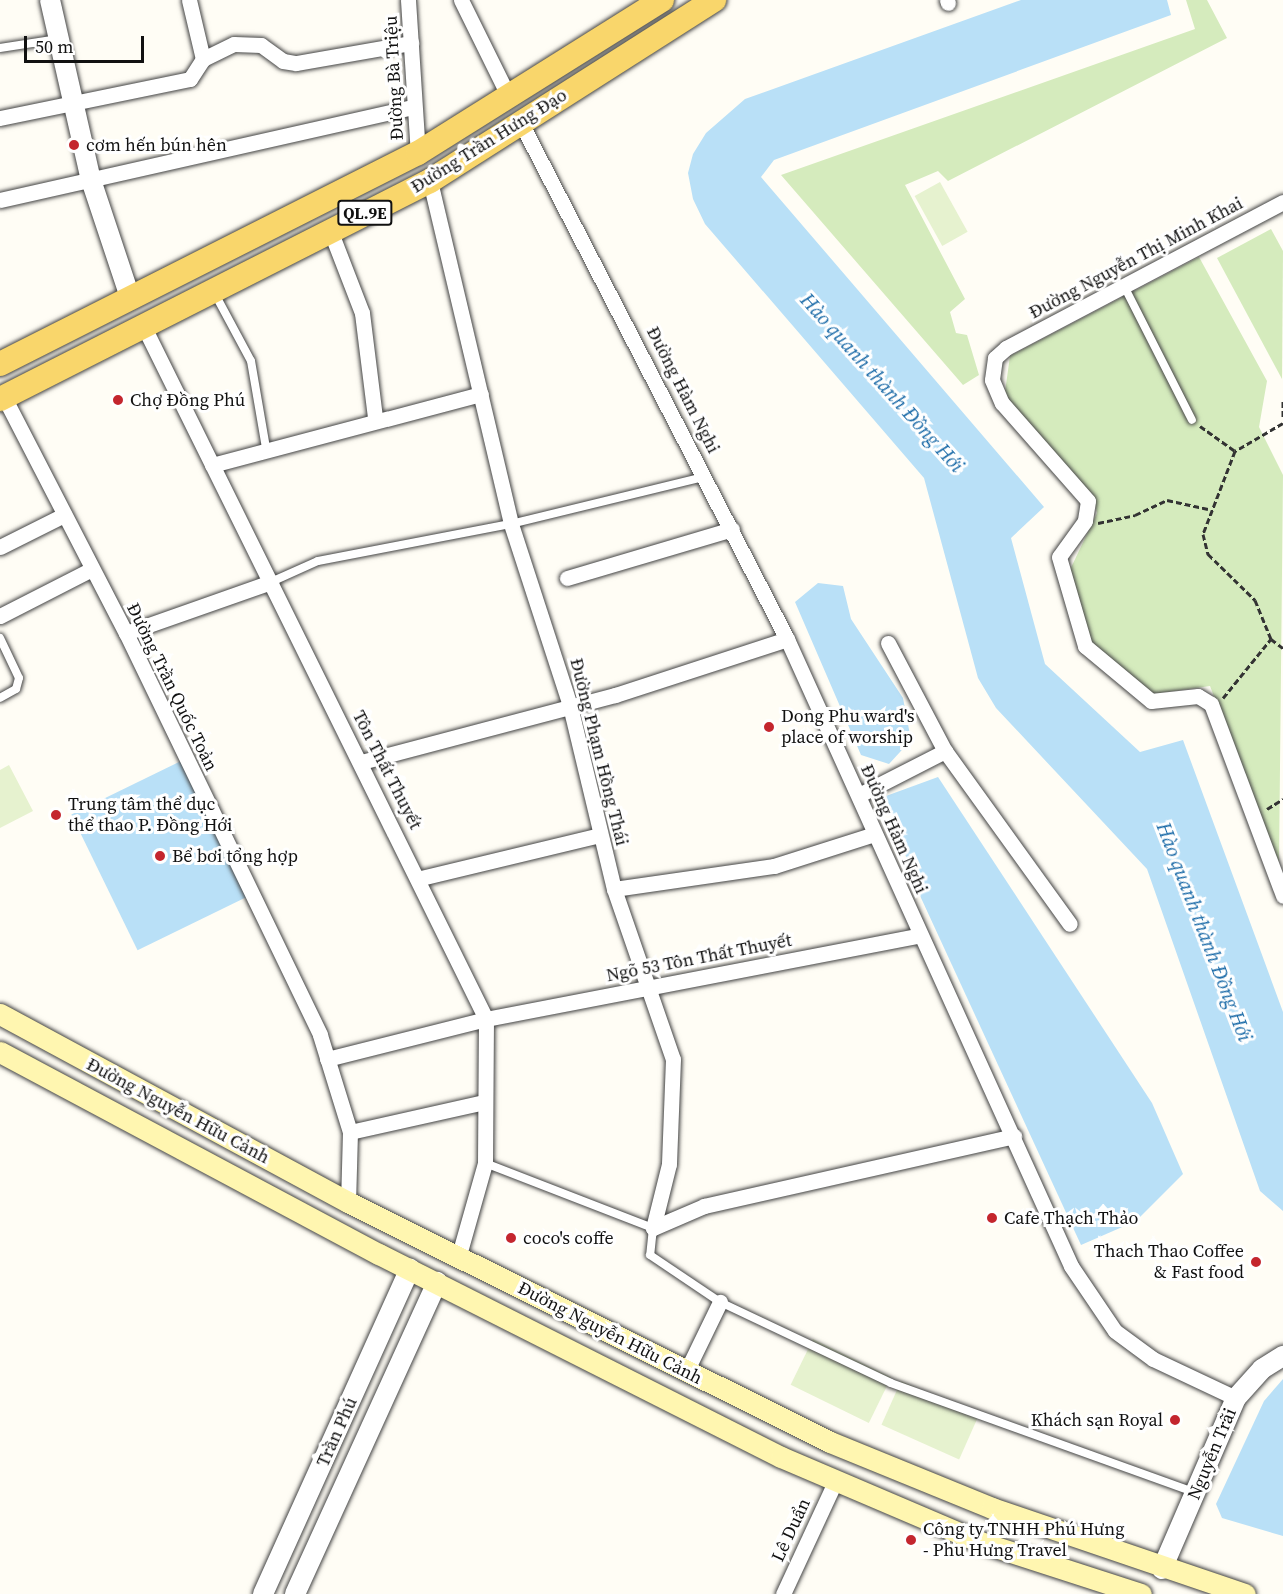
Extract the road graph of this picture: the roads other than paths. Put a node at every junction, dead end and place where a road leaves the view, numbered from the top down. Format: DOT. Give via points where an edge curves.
graph roads {
  1 [pos="50,0"];
  2 [pos="189,0"];
  3 [pos="408,0"];
  4 [pos="461,0"];
  5 [pos="714,0"];
  6 [pos="650,3"];
  7 [pos="58,39"];
  8 [pos="411,44"];
  9 [pos="0,48"];
  10 [pos="202,59"];
  11 [pos="509,97"];
  12 [pos="72,103"];
  13 [pos="414,107"];
  14 [pos="0,118"];
  15 [pos="521,123"];
  16 [pos="418,153"];
  17 [pos="90,180"];
  18 [pos="430,181"];
  19 [pos="0,200"];
  20 [pos="1283,202"];
  21 [pos="330,230"];
  22 [pos="1124,286"];
  23 [pos="213,290"];
  24 [pos="130,297"];
  25 [pos="143,325"];
  26 [pos="0,364"];
  27 [pos="481,394"];
  28 [pos="2,398"];
  29 [pos="375,418"];
  30 [pos="1192,420"];
  31 [pos="266,448"];
  32 [pos="212,465"];
  33 [pos="705,476"];
  34 [pos="64,515"];
  35 [pos="511,524"];
  36 [pos="732,529"];
  37 [pos="0,547"];
  38 [pos="92,569"];
  39 [pos="567,578"];
  40 [pos="271,582"];
  41 [pos="0,616"];
  42 [pos="126,633"];
  43 [pos="0,638"];
  44 [pos="787,639"];
  45 [pos="888,643"];
  46 [pos="0,698"];
  47 [pos="570,706"];
  48 [pos="945,751"];
  49 [pos="361,762"];
  50 [pos="859,795"];
  51 [pos="874,834"];
  52 [pos="600,835"];
  53 [pos="420,878"];
  54 [pos="1280,879"];
  55 [pos="614,889"];
  56 [pos="1283,896"];
  57 [pos="1070,924"];
  58 [pos="919,936"];
  59 [pos="648,987"];
  60 [pos="0,1014"];
  61 [pos="486,1019"];
  62 [pos="0,1053"];
  63 [pos="327,1059"];
  64 [pos="484,1102"];
  65 [pos="350,1132"];
  66 [pos="1014,1136"];
  67 [pos="484,1163"];
  68 [pos="348,1202"];
  69 [pos="653,1228"];
  70 [pos="459,1255"];
  71 [pos="410,1269"];
  72 [pos="440,1283"];
  73 [pos="720,1302"];
  74 [pos="1283,1356"];
  75 [pos="686,1372"];
  76 [pos="1236,1398"];
  77 [pos="851,1451"];
  78 [pos="835,1482"];
  79 [pos="1196,1493"];
  80 [pos="1162,1569"];
  81 [pos="263,1594"];
  82 [pos="296,1594"];
  83 [pos="783,1594"];
  84 [pos="1141,1594"];
  85 [pos="1153,1594"];
  86 [pos="1245,1594"];
  1 -- 7 [label="street"];
  2 -- 10 [label="street"];
  3 -- 8 [label="street, Đường Bà Triệu"];
  4 -- 11 [label="street"];
  5 -- 15 [label="main road, Đường Trần Hưng Đạo / QL.9E"];
  6 -- 11 [label="main road, Đường Trần Hưng Đạo / QL.9E"];
  7 -- 9 [label="lane"];
  7 -- 12 [label="street"];
  8 -- 10 [label="street" via="296,63 283,61 261,45 234,44"];
  8 -- 13 [label="street, Đường Bà Triệu"];
  10 -- 12 [label="street" via="190,79"];
  11 -- 15 [label="main road"];
  11 -- 16 [label="main road, Đường Trần Hưng Đạo / QL.9E"];
  12 -- 14 [label="street"];
  12 -- 17 [label="street"];
  13 -- 16 [label="street, Đường Bà Triệu"];
  13 -- 17 [label="street"];
  15 -- 18 [label="main road, Đường Trần Hưng Đạo / QL.9E"];
  15 -- 33 [label="street, Đường Hàm Nghi"];
  16 -- 24 [label="main road, Đường Trần Hưng Đạo / QL.9E"];
  17 -- 19 [label="street"];
  17 -- 24 [label="street"];
  18 -- 21 [label="main road, Đường Trần Hưng Đạo / QL.9E"];
  18 -- 27 [label="street, Đường Phạm Hồng Thái"];
  20 -- 22 [label="street, Đường Nguyễn Thị Minh Khai"];
  21 -- 23 [label="main road, Đường Trần Hưng Đạo / QL.9E"];
  21 -- 29 [label="street" via="362,313"];
  22 -- 30 [label="lane"];
  22 -- 54 [label="street, Đường Nguyễn Thị Minh Khai" via="1006,348 992,368 995,393 1088,501 1085,521 1059,557 1085,646 1151,701 1198,696 1211,704"];
  23 -- 25 [label="main road, Đường Trần Hưng Đạo / QL.9E"];
  23 -- 31 [label="lane" via="251,361"];
  24 -- 25 [label="main road"];
  24 -- 26 [label="main road, Đường Trần Hưng Đạo / QL.9E"];
  25 -- 28 [label="main road, Đường Trần Hưng Đạo / QL.9E"];
  25 -- 32 [label="street, Tôn Thất Thuyết"];
  27 -- 29 [label="street"];
  27 -- 35 [label="street, Đường Phạm Hồng Thái"];
  28 -- 34 [label="street, Đường Trần Quốc Toản"];
  29 -- 31 [label="street"];
  31 -- 32 [label="street"];
  32 -- 40 [label="street, Tôn Thất Thuyết"];
  33 -- 35 [label="lane"];
  33 -- 36 [label="street, Đường Hàm Nghi"];
  34 -- 37 [label="street"];
  34 -- 38 [label="street, Đường Trần Quốc Toản"];
  35 -- 40 [label="lane" via="318,561"];
  35 -- 47 [label="street, Đường Phạm Hồng Thái"];
  36 -- 39 [label="street"];
  36 -- 44 [label="street, Đường Hàm Nghi"];
  38 -- 41 [label="street"];
  38 -- 42 [label="street, Đường Trần Quốc Toản"];
  40 -- 42 [label="street"];
  40 -- 49 [label="street, Tôn Thất Thuyết"];
  42 -- 63 [label="street, Đường Trần Quốc Toản"];
  43 -- 46 [label="lane" via="19,678 16,689"];
  44 -- 47 [label="street"];
  44 -- 50 [label="street, Đường Hàm Nghi"];
  45 -- 48 [label="street"];
  47 -- 49 [label="street"];
  47 -- 52 [label="street, Đường Phạm Hồng Thái"];
  48 -- 50 [label="street"];
  48 -- 57 [label="street"];
  49 -- 53 [label="street, Tôn Thất Thuyết"];
  50 -- 51 [label="street, Đường Hàm Nghi"];
  51 -- 55 [label="street" via="774,866"];
  51 -- 58 [label="street, Đường Hàm Nghi"];
  52 -- 53 [label="street"];
  52 -- 55 [label="street, Đường Phạm Hồng Thái"];
  53 -- 61 [label="street, Tôn Thất Thuyết"];
  54 -- 56 [label="street"];
  55 -- 59 [label="street, Đường Phạm Hồng Thái"];
  58 -- 59 [label="street, Ngõ 53 Tôn Thất Thuyết"];
  58 -- 66 [label="street, Đường Hàm Nghi"];
  59 -- 61 [label="street, Ngõ 53 Tôn Thất Thuyết"];
  59 -- 69 [label="street, Đường Phạm Hồng Thái" via="673,1059 669,1164"];
  60 -- 68 [label="main road, Đường Nguyễn Hữu Cảnh"];
  61 -- 63 [label="street, Ngõ 53 Tôn Thất Thuyết"];
  61 -- 64 [label="street, Tôn Thất Thuyết"];
  62 -- 71 [label="main road, Đường Nguyễn Hữu Cảnh"];
  63 -- 65 [label="street, Đường Trần Quốc Toản"];
  64 -- 65 [label="street"];
  64 -- 67 [label="street, Tôn Thất Thuyết"];
  65 -- 68 [label="street, Đường Trần Quốc Toản"];
  66 -- 69 [label="street" via="704,1206"];
  66 -- 76 [label="street, Đường Hàm Nghi" via="1071,1266 1115,1331 1154,1359"];
  67 -- 69 [label="lane"];
  67 -- 70 [label="street, Tôn Thất Thuyết"];
  68 -- 70 [label="main road, Đường Nguyễn Hữu Cảnh"];
  69 -- 73 [label="lane" via="650,1255"];
  70 -- 72 [label="main road"];
  70 -- 75 [label="main road, Đường Nguyễn Hữu Cảnh"];
  71 -- 72 [label="main road, Đường Nguyễn Hữu Cảnh"];
  71 -- 81 [label="street, Trần Phú"];
  72 -- 78 [label="main road, Đường Nguyễn Hữu Cảnh"];
  72 -- 82 [label="street, Trần Phú"];
  73 -- 75 [label="street"];
  73 -- 79 [label="lane" via="891,1383"];
  74 -- 76 [label="street, Nguyễn Trãi" via="1262,1369"];
  75 -- 77 [label="main road, Đường Nguyễn Hữu Cảnh"];
  76 -- 79 [label="street, Nguyễn Trãi"];
  77 -- 78 [label="main road"];
  77 -- 80 [label="main road, Đường Nguyễn Hữu Cảnh"];
  78 -- 83 [label="street, Lê Duẩn"];
  78 -- 84 [label="main road, Đường Nguyễn Hữu Cảnh" via="980,1542"];
  79 -- 80 [label="street, Nguyễn Trãi"];
  80 -- 85 [label="main road"];
  80 -- 86 [label="main road, Đường Nguyễn Hữu Cảnh"];
}
